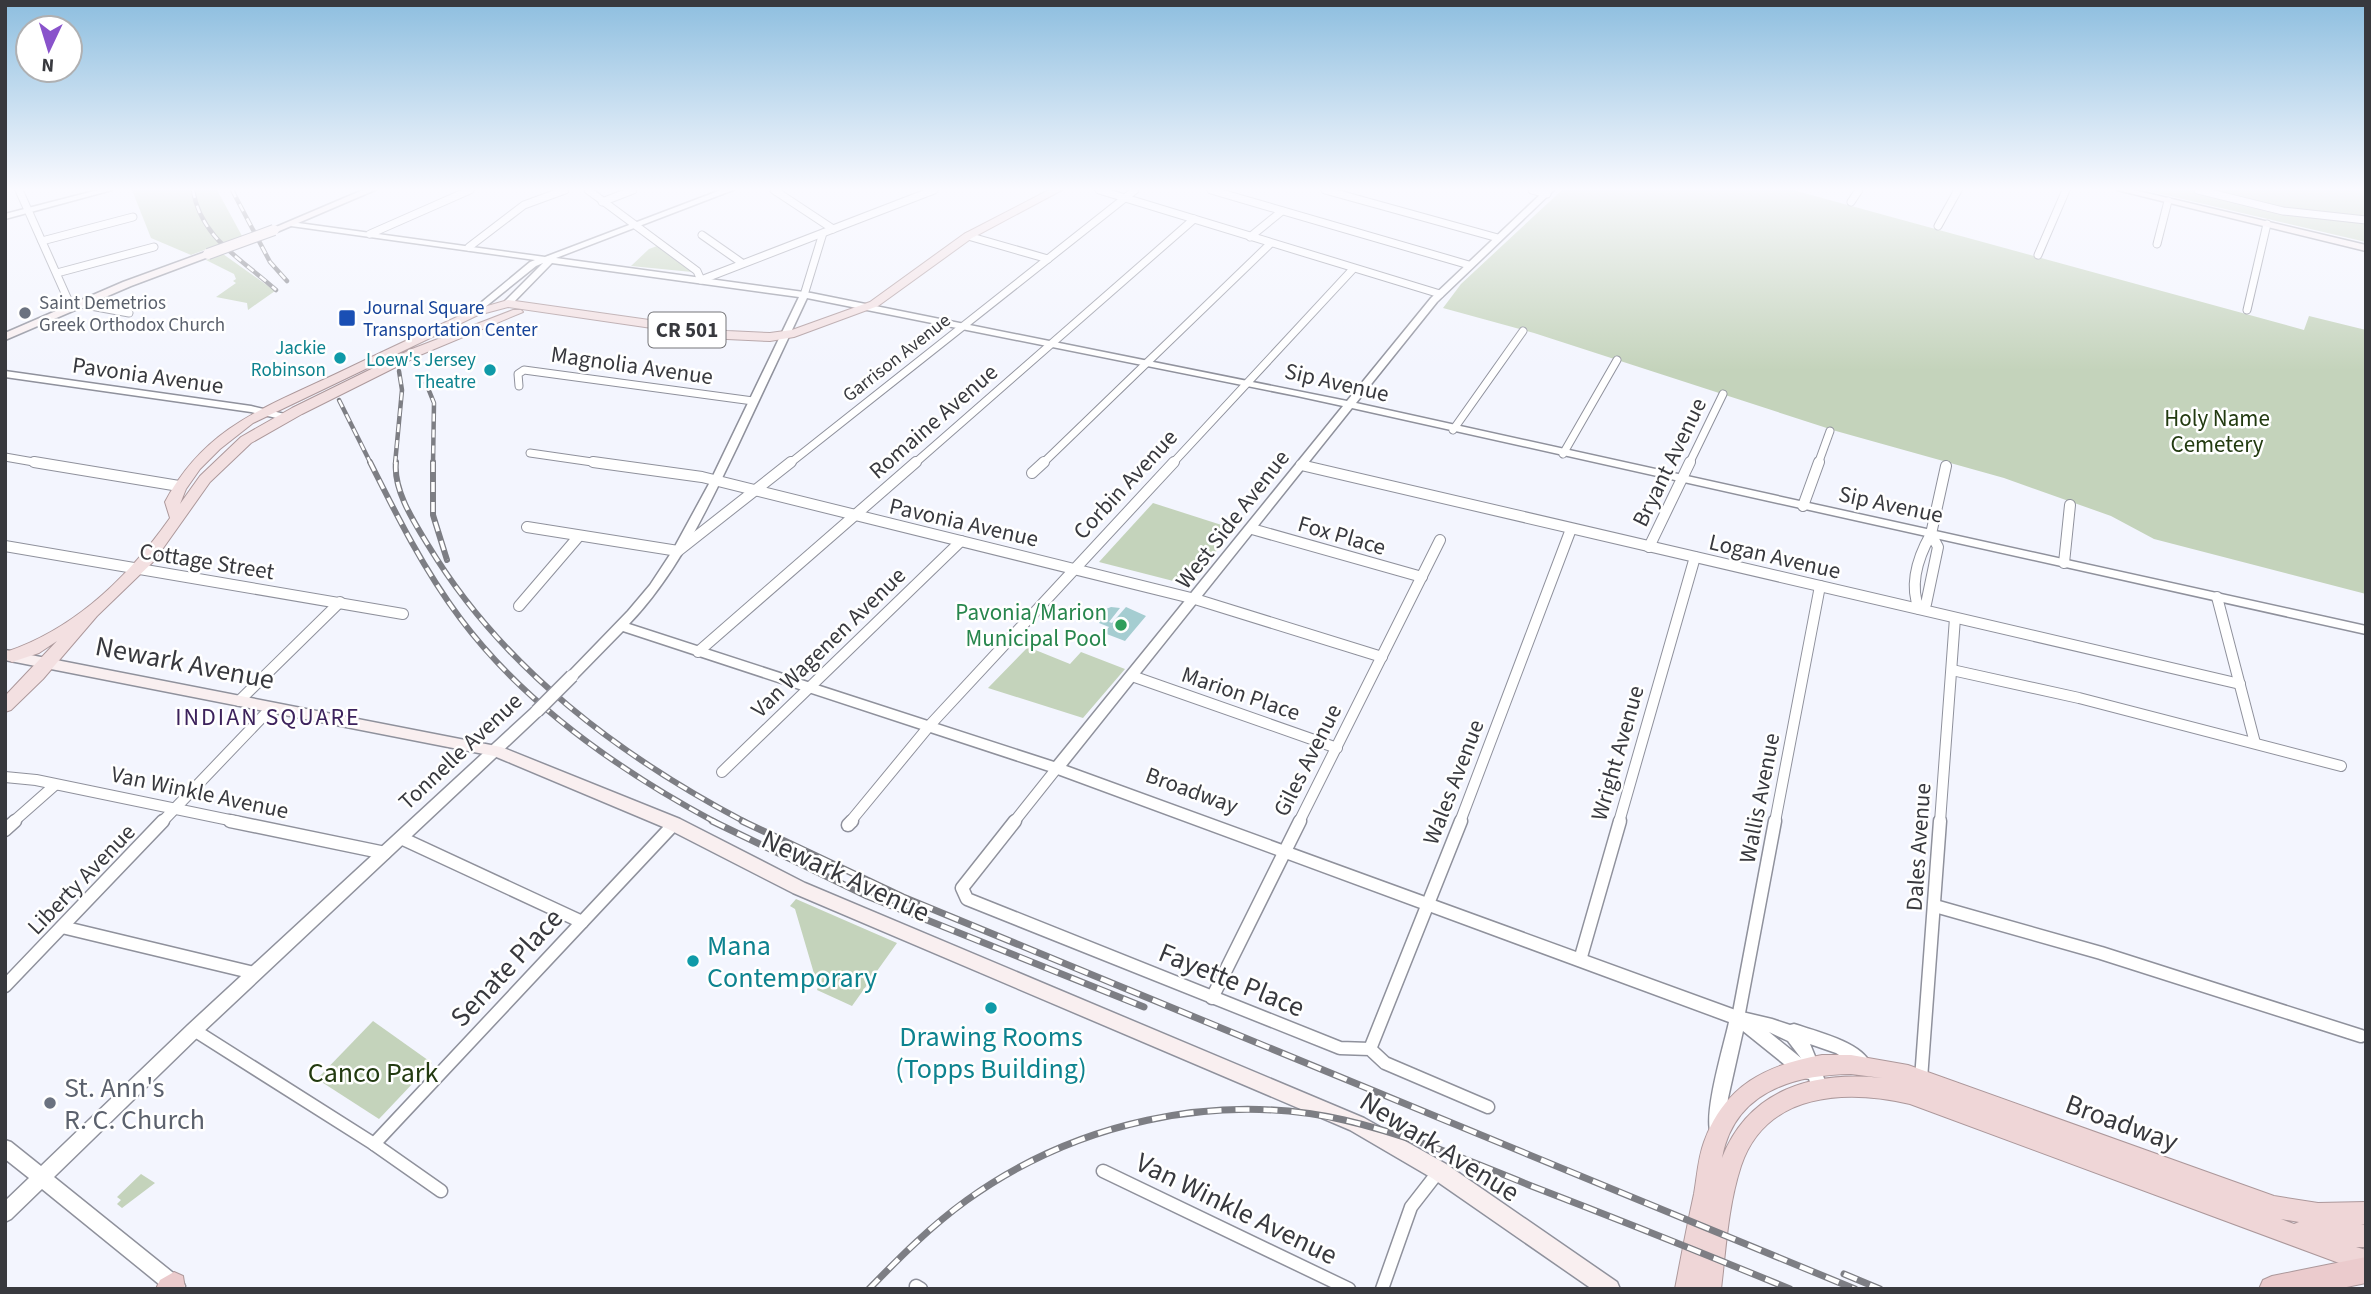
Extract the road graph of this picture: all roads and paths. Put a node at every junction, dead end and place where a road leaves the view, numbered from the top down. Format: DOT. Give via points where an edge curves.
graph roads {
  1 [pos="47,250"];
  2 [pos="141,250"];
  3 [pos="218,250"];
  4 [pos="494,250"];
  5 [pos="570,250"];
  6 [pos="668,250"];
  7 [pos="724,250"];
  8 [pos="776,250"];
  9 [pos="818,250"];
  10 [pos="947,250"];
  11 [pos="1018,250"];
  12 [pos="1059,250"];
  13 [pos="1158,250"];
  14 [pos="1263,250"];
  15 [pos="1291,250"];
  16 [pos="1418,250"];
  17 [pos="1485,250"];
  18 [pos="2040,250"];
  19 [pos="2261,250"];
  20 [pos="2038,255"];
  21 [pos="550,258"];
  22 [pos="1048,259"];
  23 [pos="742,263"];
  24 [pos="1469,265"];
  25 [pos="1353,269"];
  26 [pos="57,272"];
  27 [pos="701,280"];
  28 [pos="1440,294"];
  29 [pos="804,295"];
  30 [pos="508,303"];
  31 [pos="76,306"];
  32 [pos="864,308"];
  33 [pos="2247,310"];
  34 [pos="558,312"];
  35 [pos="129,313"];
  36 [pos="474,313"];
  37 [pos="959,327"];
  38 [pos="1523,331"];
  39 [pos="782,335"];
  40 [pos="5,337"];
  41 [pos="1050,345"];
  42 [pos="416,352"];
  43 [pos="1616,360"];
  44 [pos="1145,364"];
  45 [pos="5,374"];
  46 [pos="339,377"];
  47 [pos="1247,383"];
  48 [pos="519,386"];
  49 [pos="1723,394"];
  50 [pos="754,401"];
  51 [pos="1349,406"];
  52 [pos="264,411"];
  53 [pos="285,417"];
  54 [pos="1453,430"];
  55 [pos="1830,431"];
  56 [pos="530,453"];
  57 [pos="1563,454"];
  58 [pos="5,457"];
  59 [pos="1301,465"];
  60 [pos="1946,466"];
  61 [pos="1032,473"];
  62 [pos="205,479"];
  63 [pos="1681,480"];
  64 [pos="715,482"];
  65 [pos="179,486"];
  66 [pos="754,490"];
  67 [pos="2070,505"];
  68 [pos="1803,506"];
  69 [pos="176,516"];
  70 [pos="854,516"];
  71 [pos="527,527"];
  72 [pos="1252,529"];
  73 [pos="1571,529"];
  74 [pos="1931,534"];
  75 [pos="579,536"];
  76 [pos="1440,540"];
  77 [pos="961,541"];
  78 [pos="5,547"];
  79 [pos="1649,547"];
  80 [pos="678,551"];
  81 [pos="1695,557"];
  82 [pos="2064,563"];
  83 [pos="138,568"];
  84 [pos="1076,568"];
  85 [pos="1422,578"];
  86 [pos="1820,586"];
  87 [pos="2217,597"];
  88 [pos="1195,599"];
  89 [pos="340,602"];
  90 [pos="519,606"];
  91 [pos="1919,609"];
  92 [pos="403,614"];
  93 [pos="88,616"];
  94 [pos="1955,618"];
  95 [pos="622,626"];
  96 [pos="2366,630"];
  97 [pos="698,652"];
  98 [pos="9,655"];
  99 [pos="1382,657"];
  100 [pos="47,664"];
  101 [pos="1952,670"];
  102 [pos="1132,677"];
  103 [pos="2240,684"];
  104 [pos="806,689"];
  105 [pos="239,701"];
  106 [pos="5,706"];
  107 [pos="271,708"];
  108 [pos="930,725"];
  109 [pos="2255,743"];
  110 [pos="1337,748"];
  111 [pos="496,751"];
  112 [pos="2341,766"];
  113 [pos="1057,768"];
  114 [pos="722,772"];
  115 [pos="5,777"];
  116 [pos="55,785"];
  117 [pos="176,810"];
  118 [pos="674,824"];
  119 [pos="848,825"];
  120 [pos="5,830"];
  121 [pos="401,838"];
  122 [pos="385,853"];
  123 [pos="1285,853"];
  124 [pos="962,888"];
  125 [pos="1427,905"];
  126 [pos="1935,906"];
  127 [pos="582,922"];
  128 [pos="62,927"];
  129 [pos="1580,960"];
  130 [pos="254,973"];
  131 [pos="5,986"];
  132 [pos="1212,998"];
  133 [pos="1738,1018"];
  134 [pos="1784,1028"];
  135 [pos="194,1030"];
  136 [pos="2361,1036"];
  137 [pos="1370,1049"];
  138 [pos="1863,1063"];
  139 [pos="1807,1066"];
  140 [pos="1921,1079"];
  141 [pos="1820,1088"];
  142 [pos="1488,1107"];
  143 [pos="1716,1136"];
  144 [pos="374,1144"];
  145 [pos="5,1149"];
  146 [pos="1103,1171"];
  147 [pos="1439,1171"];
  148 [pos="40,1176"];
  149 [pos="441,1191"];
  150 [pos="5,1213"];
  151 [pos="2366,1213"];
  152 [pos="2258,1222"];
  153 [pos="2366,1236"];
  154 [pos="2366,1262"];
  155 [pos="2366,1270"];
  156 [pos="174,1287"];
  157 [pos="1349,1289"];
  158 [pos="1382,1289"];
  159 [pos="1610,1289"];
  160 [pos="1687,1289"];
  161 [pos="1709,1289"];
  162 [pos="2272,1289"];
  1 -- 26 [label="street"];
  2 -- 26 [label="street"];
  3 -- 31 [label="main road, bridge"];
  4 -- 21 [label="street, Sip Avenue"];
  5 -- 21 [label="street"];
  6 -- 27 [label="street" via="697,271"];
  7 -- 23 [label="street"];
  8 -- 23 [label="street"];
  9 -- 29 [label="street, Tonnelle Avenue"];
  10 -- 32 [label="main road, CR 501"];
  11 -- 22 [label="street"];
  12 -- 22 [label="street, Garrison Avenue"];
  13 -- 41 [label="street, Romaine Avenue"];
  14 -- 44 [label="street"];
  15 -- 25 [label="street"];
  16 -- 24 [label="street"];
  17 -- 24 [label="street, West Side Avenue"];
  18 -- 20 [label="street"];
  19 -- 33 [label="street"];
  21 -- 27 [label="street, Sip Avenue"];
  21 -- 30 [label="street"];
  21 -- 36 [label="street" via="533,264"];
  22 -- 37 [label="street, Garrison Avenue"];
  23 -- 27 [label="street"];
  24 -- 28 [label="street, West Side Avenue"];
  25 -- 28 [label="street"];
  25 -- 47 [label="street, Corbin Avenue"];
  26 -- 31 [label="street" via="69,302"];
  27 -- 29 [label="street, Sip Avenue"];
  28 -- 51 [label="street, West Side Avenue"];
  29 -- 32 [label="street, Sip Avenue"];
  29 -- 39 [label="street, Tonnelle Avenue"];
  30 -- 34 [label="main road, CR 501"];
  30 -- 36 [label="main road, CR 501"];
  30 -- 42 [label="main road"];
  31 -- 35 [label="street"];
  31 -- 40 [label="main road"];
  32 -- 37 [label="street, Sip Avenue"];
  32 -- 39 [label="main road, CR 501"];
  34 -- 39 [label="main road, CR 501" via="727,335"];
  34 -- 42 [label="main road, CR 501" via="504,315"];
  36 -- 46 [label="main road, CR 501"];
  37 -- 41 [label="street, Sip Avenue"];
  37 -- 66 [label="street, Garrison Avenue"];
  38 -- 54 [label="street"];
  39 -- 50 [label="street, Tonnelle Avenue"];
  41 -- 44 [label="street, Sip Avenue"];
  41 -- 70 [label="street, Romaine Avenue"];
  42 -- 53 [label="main road, CR 501"];
  43 -- 57 [label="street"];
  44 -- 47 [label="street, Sip Avenue"];
  44 -- 61 [label="street"];
  45 -- 52 [label="street, Pavonia Avenue"];
  46 -- 52 [label="main road, CR 501"];
  46 -- 53 [label="main road" via="294,405"];
  47 -- 51 [label="street, Sip Avenue"];
  47 -- 84 [label="street, Corbin Avenue"];
  48 -- 50 [label="street, Magnolia Avenue" via="519,373 524,370"];
  49 -- 63 [label="street, Bryant Avenue"];
  50 -- 64 [label="street, Tonnelle Avenue"];
  51 -- 54 [label="street, Sip Avenue"];
  51 -- 59 [label="street, West Side Avenue"];
  52 -- 53 [label="street, Pavonia Avenue"];
  52 -- 62 [label="main road" via="218,454"];
  52 -- 65 [label="main road, CR 501" via="217,444"];
  53 -- 62 [label="main road, CR 501" via="246,440"];
  54 -- 57 [label="street, Sip Avenue"];
  55 -- 68 [label="street"];
  56 -- 64 [label="street, Pavonia Avenue"];
  57 -- 63 [label="street, Sip Avenue"];
  58 -- 65 [label="street"];
  59 -- 72 [label="street, West Side Avenue"];
  59 -- 73 [label="street, Logan Avenue"];
  60 -- 74 [label="street"];
  62 -- 69 [label="main road, CR 501"];
  63 -- 68 [label="street, Sip Avenue"];
  63 -- 79 [label="street, Bryant Avenue"];
  64 -- 66 [label="street, Pavonia Avenue"];
  64 -- 80 [label="street, Tonnelle Avenue"];
  65 -- 69 [label="main road, CR 501" via="172,502"];
  66 -- 70 [label="street, Pavonia Avenue"];
  66 -- 80 [label="street, Garrison Avenue"];
  67 -- 82 [label="street"];
  68 -- 74 [label="street, Sip Avenue"];
  69 -- 83 [label="main road, CR 501" via="155,551"];
  70 -- 77 [label="street, Pavonia Avenue"];
  70 -- 97 [label="street, Romaine Avenue"];
  71 -- 75 [label="street"];
  72 -- 85 [label="street, Fox Place"];
  72 -- 88 [label="street, West Side Avenue"];
  73 -- 79 [label="street, Logan Avenue"];
  73 -- 125 [label="street, Wales Avenue"];
  74 -- 82 [label="street, Sip Avenue"];
  74 -- 91 [label="street" via="1938,547 1926,604"];
  75 -- 80 [label="street"];
  75 -- 90 [label="street"];
  76 -- 85 [label="street, Giles Avenue"];
  77 -- 84 [label="street, Pavonia Avenue"];
  77 -- 104 [label="street, Van Wagenen Avenue"];
  78 -- 83 [label="street, Cottage Street"];
  79 -- 81 [label="street, Logan Avenue"];
  80 -- 95 [label="street, Tonnelle Avenue"];
  81 -- 86 [label="street, Logan Avenue"];
  81 -- 129 [label="street, Wright Avenue"];
  82 -- 87 [label="street, Sip Avenue"];
  83 -- 89 [label="street, Cottage Street"];
  83 -- 93 [label="main road, CR 501"];
  84 -- 88 [label="street, Pavonia Avenue"];
  84 -- 108 [label="street, Corbin Avenue"];
  85 -- 99 [label="street, Giles Avenue"];
  86 -- 91 [label="street, Logan Avenue"];
  86 -- 133 [label="street, Wallis Avenue"];
  87 -- 96 [label="street, Sip Avenue"];
  87 -- 103 [label="street"];
  88 -- 99 [label="street, Pavonia Avenue"];
  88 -- 102 [label="street, West Side Avenue"];
  89 -- 92 [label="street, Cottage Street"];
  89 -- 105 [label="street"];
  91 -- 94 [label="street, Logan Avenue"];
  93 -- 98 [label="main road" via="33,649"];
  93 -- 100 [label="main road, CR 501"];
  94 -- 101 [label="street, Dales Avenue"];
  94 -- 103 [label="street, Logan Avenue"];
  95 -- 97 [label="street, Broadway"];
  95 -- 111 [label="street, Tonnelle Avenue, bridge"];
  97 -- 104 [label="street, Broadway"];
  98 -- 100 [label="main road, Newark Avenue"];
  99 -- 110 [label="street, Giles Avenue"];
  100 -- 105 [label="main road, Newark Avenue"];
  100 -- 106 [label="main road, CR 501"];
  101 -- 109 [label="street"];
  101 -- 126 [label="street, Dales Avenue"];
  102 -- 110 [label="street, Marion Place"];
  102 -- 113 [label="street, West Side Avenue"];
  103 -- 109 [label="street"];
  104 -- 108 [label="street, Broadway"];
  104 -- 114 [label="street, Van Wagenen Avenue"];
  105 -- 107 [label="main road, Newark Avenue"];
  107 -- 111 [label="main road, Newark Avenue"];
  107 -- 117 [label="street, Liberty Avenue"];
  108 -- 113 [label="street, Broadway"];
  108 -- 119 [label="street, Corbin Avenue"];
  109 -- 112 [label="street"];
  110 -- 123 [label="street, Giles Avenue"];
  111 -- 118 [label="main road, Newark Avenue"];
  111 -- 121 [label="street, Tonnelle Avenue"];
  113 -- 123 [label="street, Broadway"];
  113 -- 124 [label="street, West Side Avenue"];
  115 -- 116 [label="street, Van Winkle Avenue"];
  116 -- 117 [label="street, Van Winkle Avenue"];
  116 -- 120 [label="street"];
  117 -- 122 [label="street, Van Winkle Avenue"];
  117 -- 128 [label="street, Liberty Avenue"];
  118 -- 127 [label="street, Senate Place"];
  118 -- 147 [label="main road, Newark Avenue" via="811,893 1357,1124"];
  121 -- 122 [label="street, Tonnelle Avenue"];
  121 -- 127 [label="street"];
  122 -- 130 [label="street, Tonnelle Avenue"];
  123 -- 125 [label="street, Broadway"];
  123 -- 132 [label="street, Giles Avenue"];
  124 -- 132 [label="street, Fayette Place" via="967,900"];
  125 -- 129 [label="street, Broadway"];
  125 -- 137 [label="street, Wales Avenue"];
  126 -- 136 [label="street"];
  126 -- 140 [label="street, Dales Avenue"];
  127 -- 144 [label="street, Senate Place"];
  128 -- 130 [label="street"];
  128 -- 131 [label="street, Liberty Avenue"];
  129 -- 133 [label="street, Broadway"];
  130 -- 135 [label="street, Tonnelle Avenue"];
  132 -- 137 [label="street, Fayette Place" via="1340,1048"];
  133 -- 134 [label="street, Broadway"];
  133 -- 139 [label="street, Broadway"];
  133 -- 143 [label="street"];
  134 -- 138 [label="street, Broadway" via="1841,1048"];
  134 -- 139 [label="street" via="1804,1046"];
  135 -- 144 [label="street"];
  135 -- 148 [label="street, Tonnelle Avenue"];
  137 -- 142 [label="street" via="1385,1063"];
  138 -- 139 [label="highway, Broadway"];
  138 -- 140 [label="highway, Broadway"];
  139 -- 141 [label="street"];
  139 -- 143 [label="highway, Broadway" via="1781,1073 1749,1091 1731,1109"];
  140 -- 151 [label="highway, Broadway" via="2261,1203 2318,1214"];
  141 -- 152 [label="highway, Broadway" via="1868,1086 1910,1094"];
  141 -- 161 [label="highway" via="1774,1107 1739,1145 1729,1174"];
  143 -- 160 [label="highway"];
  144 -- 149 [label="street"];
  145 -- 148 [label="street"];
  146 -- 157 [label="street, Van Winkle Avenue"];
  147 -- 158 [label="street" via="1411,1207"];
  147 -- 159 [label="main road, Newark Avenue"];
  148 -- 150 [label="street, Tonnelle Avenue"];
  148 -- 156 [label="street"];
  152 -- 153 [label="highway" via="2311,1234"];
  152 -- 154 [label="highway"];
  155 -- 162 [label="highway"];
}
